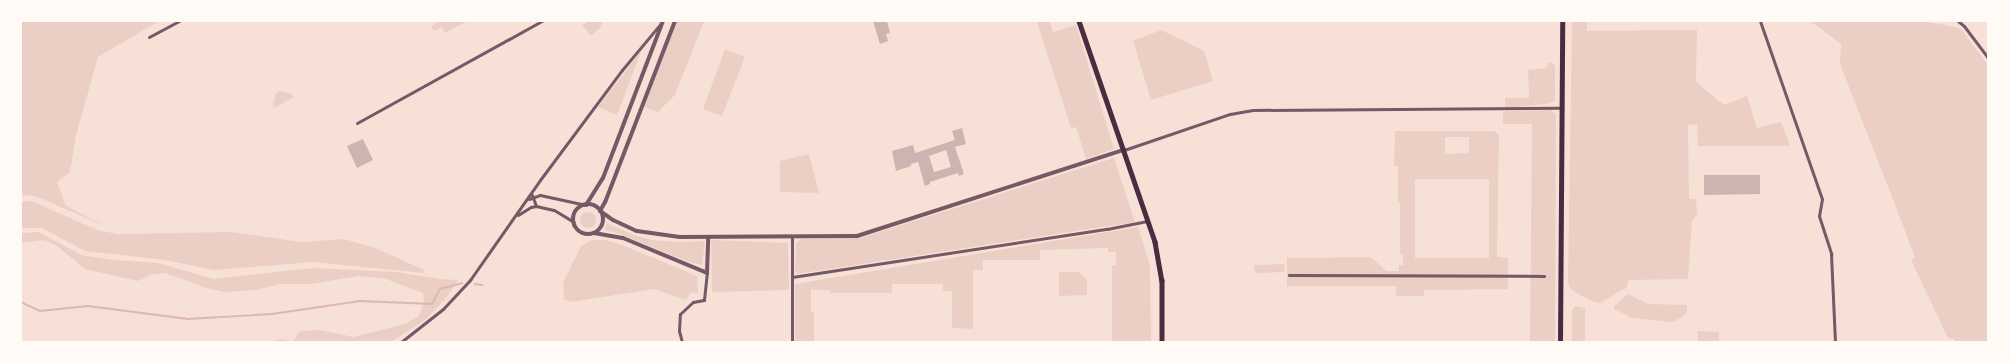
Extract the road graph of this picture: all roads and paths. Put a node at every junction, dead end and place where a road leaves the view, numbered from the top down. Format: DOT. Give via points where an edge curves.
graph roads {
  1 [pos="179,21"];
  2 [pos="542,21"];
  3 [pos="663,21"];
  4 [pos="675,21"];
  5 [pos="1079,21"];
  6 [pos="1562,21"];
  7 [pos="1760,21"];
  8 [pos="1958,21"];
  9 [pos="1963,21"];
  10 [pos="1964,26"];
  11 [pos="149,38"];
  12 [pos="1988,58"];
  13 [pos="1562,108"];
  14 [pos="357,123"];
  15 [pos="1124,150"];
  16 [pos="532,192"];
  17 [pos="532,197"];
  18 [pos="527,200"];
  19 [pos="586,205"];
  20 [pos="536,206"];
  21 [pos="600,211"];
  22 [pos="517,216"];
  23 [pos="1147,221"];
  24 [pos="574,222"];
  25 [pos="594,233"];
  26 [pos="792,237"];
  27 [pos="708,238"];
  28 [pos="707,273"];
  29 [pos="1289,275"];
  30 [pos="1544,276"];
  31 [pos="792,277"];
  32 [pos="401,342"];
  33 [pos="682,342"];
  34 [pos="792,342"];
  35 [pos="1162,342"];
  36 [pos="1560,342"];
  37 [pos="1835,342"];
  1 -- 11 [label="street"];
  2 -- 14 [label="street"];
  3 -- 16 [label="street" via="622,70"];
  3 -- 19 [label="street" via="603,178"];
  4 -- 21 [label="street"];
  5 -- 15 [label="main road"];
  6 -- 13 [label="highway"];
  7 -- 37 [label="street" via="1822,199 1819,216 1831,254"];
  8 -- 10 [label="street"];
  9 -- 10 [label="street"];
  10 -- 12 [label="street"];
  13 -- 15 [label="street" via="1253,110 1230,114"];
  13 -- 36 [label="highway"];
  15 -- 23 [label="main road"];
  15 -- 26 [label="street" via="857,236"];
  16 -- 17 [label="street"];
  16 -- 18 [label="street"];
  17 -- 18 [label="street"];
  17 -- 19 [label="street" via="540,195"];
  17 -- 20 [label="street"];
  18 -- 22 [label="street"];
  19 -- 21 [label="street" via="592,205"];
  19 -- 24 [label="street" via="576,211"];
  20 -- 22 [label="street"];
  20 -- 24 [label="street" via="554,210"];
  21 -- 25 [label="street" via="603,222"];
  21 -- 27 [label="street" via="637,231 663,236"];
  22 -- 32 [label="street" via="470,280 443,309"];
  23 -- 31 [label="street"];
  23 -- 35 [label="main road" via="1160,267"];
  24 -- 25 [label="street" via="581,232"];
  25 -- 28 [label="street" via="623,238"];
  26 -- 27 [label="street"];
  26 -- 31 [label="street"];
  27 -- 28 [label="street"];
  28 -- 33 [label="street" via="704,300 693,302 680,314 679,331"];
  29 -- 30 [label="street"];
  31 -- 34 [label="street"];
}
